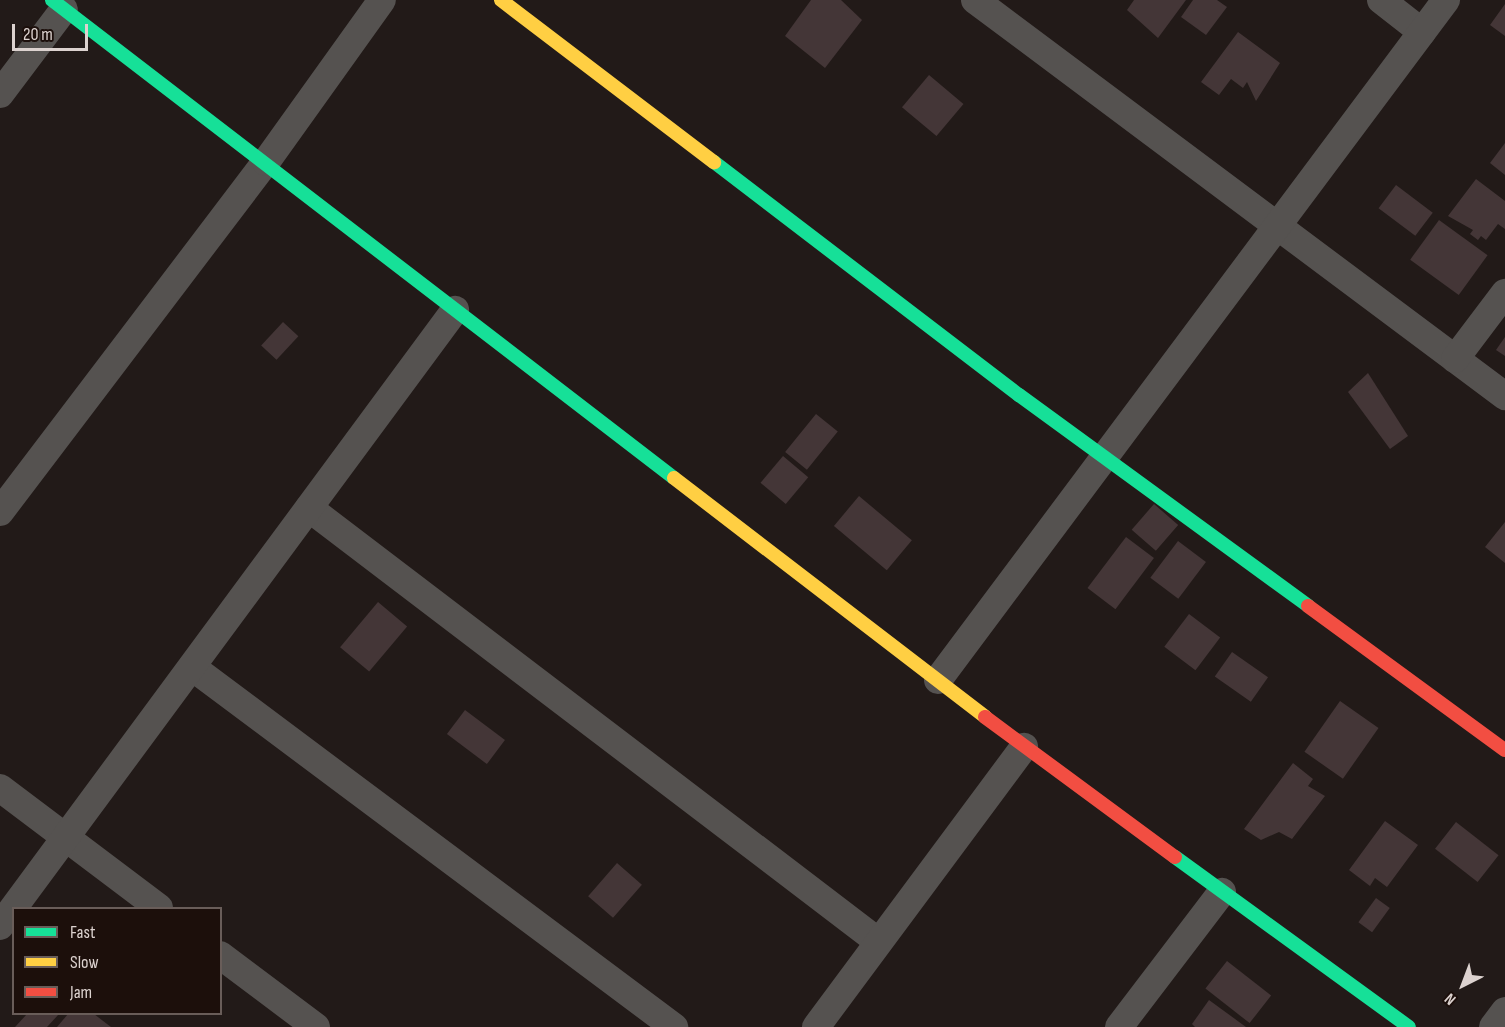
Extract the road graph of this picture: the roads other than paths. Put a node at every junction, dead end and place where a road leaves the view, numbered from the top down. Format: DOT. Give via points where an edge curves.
graph roads {
  1 [pos="382,0"];
  2 [pos="501,0"];
  3 [pos="975,0"];
  4 [pos="1381,0"];
  5 [pos="1446,0"];
  6 [pos="58,5"];
  7 [pos="1422,32"];
  8 [pos="0,94"];
  9 [pos="266,162"];
  10 [pos="1278,226"];
  11 [pos="1505,293"];
  12 [pos="455,310"];
  13 [pos="1455,359"];
  14 [pos="1505,396"];
  15 [pos="1104,457"];
  16 [pos="309,508"];
  17 [pos="0,512"];
  18 [pos="192,667"];
  19 [pos="938,680"];
  20 [pos="1024,747"];
  21 [pos="1505,750"];
  22 [pos="0,788"];
  23 [pos="65,838"];
  24 [pos="1222,892"];
  25 [pos="14,907"];
  26 [pos="156,907"];
  27 [pos="12,910"];
  28 [pos="0,926"];
  29 [pos="879,942"];
  30 [pos="222,956"];
  31 [pos="1505,1011"];
  32 [pos="316,1027"];
  33 [pos="674,1027"];
  34 [pos="816,1027"];
  35 [pos="1119,1027"];
  36 [pos="1409,1027"];
  37 [pos="1493,1027"];
  1 -- 9 [label="street"];
  2 -- 15 [label="street"];
  3 -- 10 [label="street"];
  4 -- 7 [label="street"];
  5 -- 7 [label="street"];
  6 -- 8 [label="street"];
  6 -- 9 [label="street"];
  7 -- 10 [label="street"];
  9 -- 12 [label="street"];
  9 -- 17 [label="street"];
  10 -- 13 [label="street"];
  10 -- 15 [label="street"];
  11 -- 13 [label="street"];
  12 -- 16 [label="street"];
  12 -- 19 [label="street"];
  13 -- 14 [label="street"];
  15 -- 19 [label="street"];
  15 -- 21 [label="street"];
  16 -- 18 [label="street"];
  16 -- 29 [label="street"];
  18 -- 23 [label="street"];
  18 -- 33 [label="street"];
  19 -- 20 [label="street"];
  20 -- 24 [label="street"];
  20 -- 29 [label="street"];
  22 -- 23 [label="street"];
  23 -- 25 [label="street"];
  23 -- 26 [label="street"];
  24 -- 35 [label="street"];
  24 -- 36 [label="street"];
  27 -- 28 [label="street"];
  29 -- 34 [label="street"];
  30 -- 32 [label="street"];
  31 -- 37 [label="street"];
}
